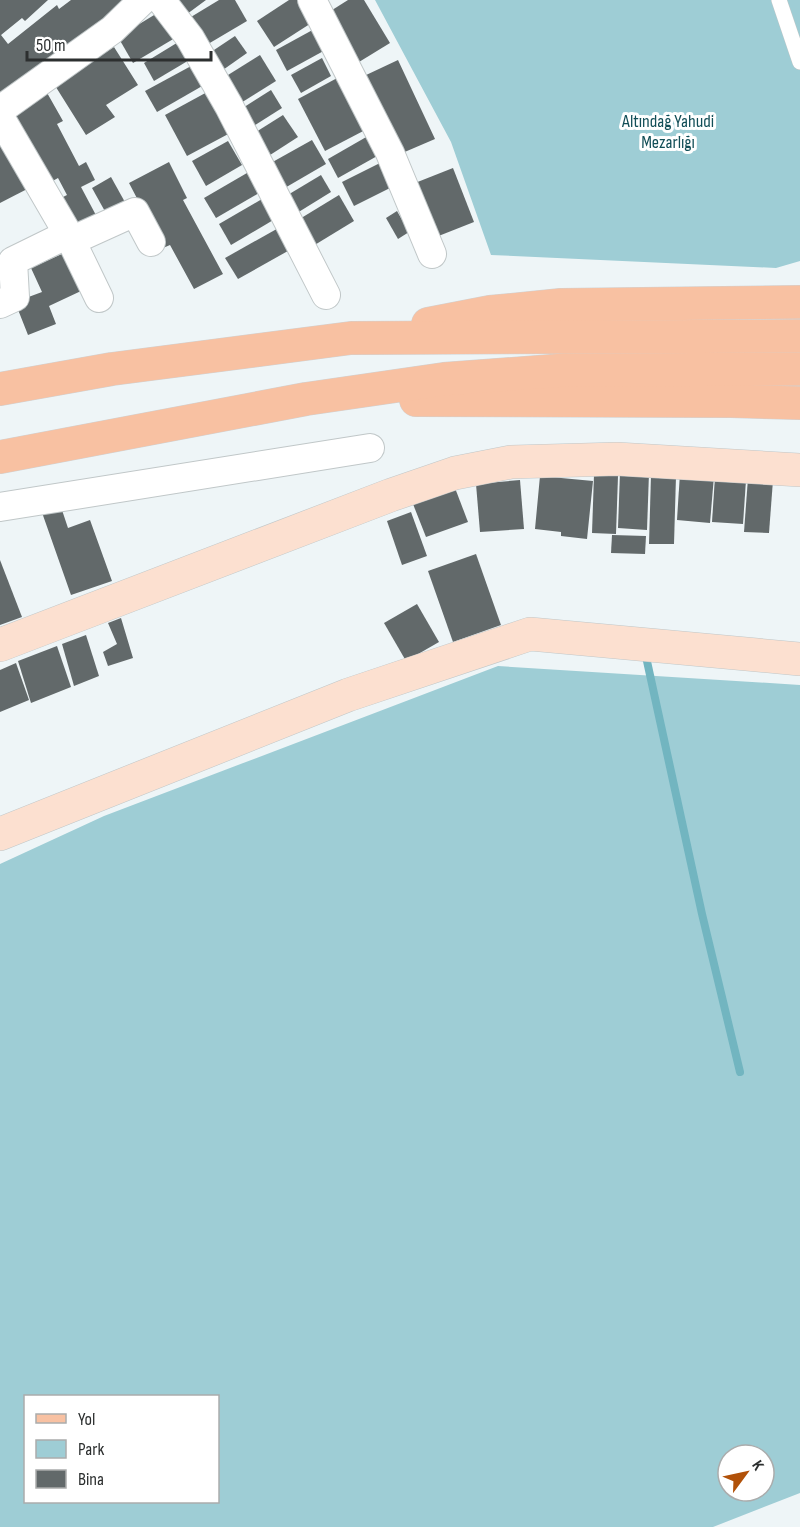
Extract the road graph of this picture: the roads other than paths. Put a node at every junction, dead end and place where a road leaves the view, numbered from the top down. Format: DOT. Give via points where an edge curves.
graph roads {
  1 [pos="143,0"];
  2 [pos="161,0"];
  3 [pos="312,0"];
  4 [pos="779,0"];
  5 [pos="800,62"];
  6 [pos="0,110"];
  7 [pos="0,117"];
  8 [pos="70,238"];
  9 [pos="151,242"];
  10 [pos="432,254"];
  11 [pos="326,295"];
  12 [pos="99,298"];
  13 [pos="800,302"];
  14 [pos="0,304"];
  15 [pos="800,336"];
  16 [pos="351,338"];
  17 [pos="565,354"];
  18 [pos="800,369"];
  19 [pos="0,389"];
  20 [pos="306,399"];
  21 [pos="800,402"];
  22 [pos="370,448"];
  23 [pos="0,457"];
  24 [pos="800,470"];
  25 [pos="0,507"];
  26 [pos="0,645"];
  27 [pos="800,659"];
  28 [pos="0,834"];
  1 -- 6 [label="street" via="112,30"];
  2 -- 11 [label="street" via="190,38 229,106"];
  3 -- 10 [label="street" via="390,153"];
  4 -- 5 [label="lane"];
  7 -- 8 [label="street"];
  8 -- 9 [label="street" via="135,212"];
  8 -- 12 [label="street"];
  8 -- 14 [label="street" via="13,261 15,297"];
  13 -- 16 [label="main road" via="561,305 490,312"];
  15 -- 17 [label="main road"];
  16 -- 17 [label="main road"];
  16 -- 19 [label="main road" via="112,369"];
  17 -- 18 [label="main road"];
  17 -- 20 [label="main road"];
  20 -- 21 [label="main road"];
  20 -- 23 [label="main road"];
  22 -- 25 [label="street"];
  24 -- 26 [label="street" via="617,459 511,462 455,473"];
  27 -- 28 [label="street" via="530,634 348,694"];
}
